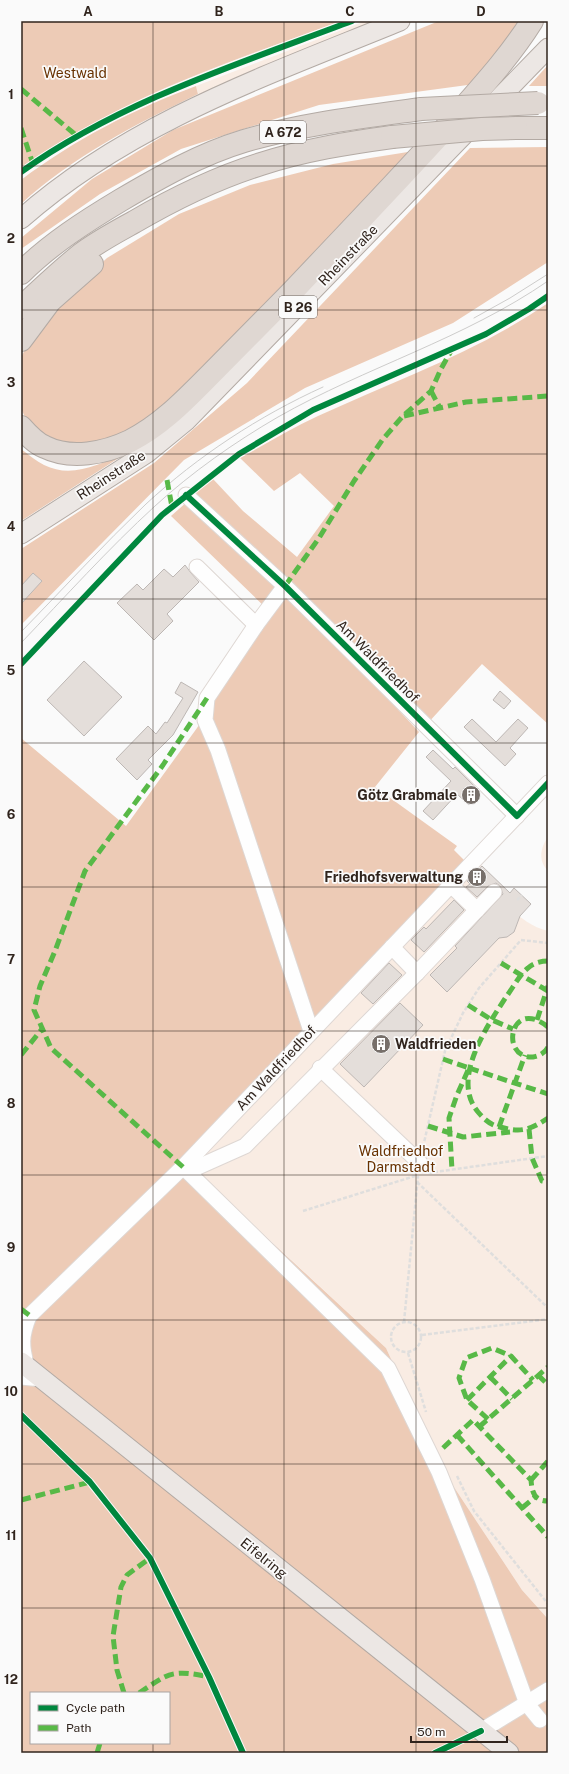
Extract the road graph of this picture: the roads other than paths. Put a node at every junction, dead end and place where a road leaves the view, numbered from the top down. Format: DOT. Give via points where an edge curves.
graph roads {
  1 [pos="400,21"];
  2 [pos="532,21"];
  3 [pos="548,48"];
  4 [pos="543,102"];
  5 [pos="548,128"];
  6 [pos="207,183"];
  7 [pos="21,219"];
  8 [pos="21,273"];
  9 [pos="21,308"];
  10 [pos="21,340"];
  11 [pos="21,427"];
  12 [pos="186,495"];
  13 [pos="21,534"];
  14 [pos="197,567"];
  15 [pos="285,586"];
  16 [pos="256,625"];
  17 [pos="548,783"];
  18 [pos="517,816"];
  19 [pos="451,885"];
  20 [pos="494,892"];
  21 [pos="477,910"];
  22 [pos="392,947"];
  23 [pos="417,973"];
  24 [pos="311,1031"];
  25 [pos="320,1068"];
  26 [pos="183,1167"];
  27 [pos="419,1169"];
  28 [pos="24,1318"];
  29 [pos="23,1369"];
  30 [pos="548,1690"];
  31 [pos="527,1704"];
  32 [pos="540,1720"];
  33 [pos="481,1731"];
  34 [pos="509,1753"];
  1 -- 7 [label="main road" via="277,70 176,116 78,174"];
  2 -- 11 [label="highway" via="496,71 406,172 258,327 169,415 129,442 82,455 62,453 45,447 32,439"];
  3 -- 13 [label="main road, Rheinstraße / B 26" via="186,421 147,453"];
  4 -- 8 [label="highway, A 672, bridge" via="421,109 351,118 244,141 198,159 153,181 60,240"];
  5 -- 6 [label="highway, A 672, bridge" via="392,137 343,144 294,154"];
  6 -- 9 [label="highway, A 672" via="104,239 50,279"];
  6 -- 10 [label="highway" via="102,255 50,301"];
  12 -- 15 [label="street, Am Waldfriedhof"];
  14 -- 16 [label="street"];
  15 -- 16 [label="street"];
  15 -- 18 [label="street, Am Waldfriedhof"];
  16 -- 24 [label="street" via="207,698 205,720 218,750"];
  17 -- 18 [label="street, Am Waldfriedhof"];
  18 -- 19 [label="street, Am Waldfriedhof"];
  19 -- 21 [label="street"];
  19 -- 22 [label="street, Am Waldfriedhof"];
  20 -- 21 [label="street"];
  21 -- 23 [label="street"];
  22 -- 23 [label="street"];
  22 -- 24 [label="street, Am Waldfriedhof"];
  23 -- 25 [label="street"];
  24 -- 26 [label="street, Am Waldfriedhof"];
  25 -- 26 [label="street" via="245,1146 198,1167"];
  25 -- 27 [label="street"];
  26 -- 28 [label="street, Am Waldfriedhof"];
  26 -- 31 [label="street" via="388,1368 439,1472 482,1579"];
  28 -- 29 [label="street, Am Waldfriedhof"];
  29 -- 33 [label="main road, Eifelring" via="42,1379"];
  30 -- 31 [label="street"];
  31 -- 32 [label="street"];
  31 -- 33 [label="street"];
  33 -- 34 [label="main road, Eifelring"];
}
